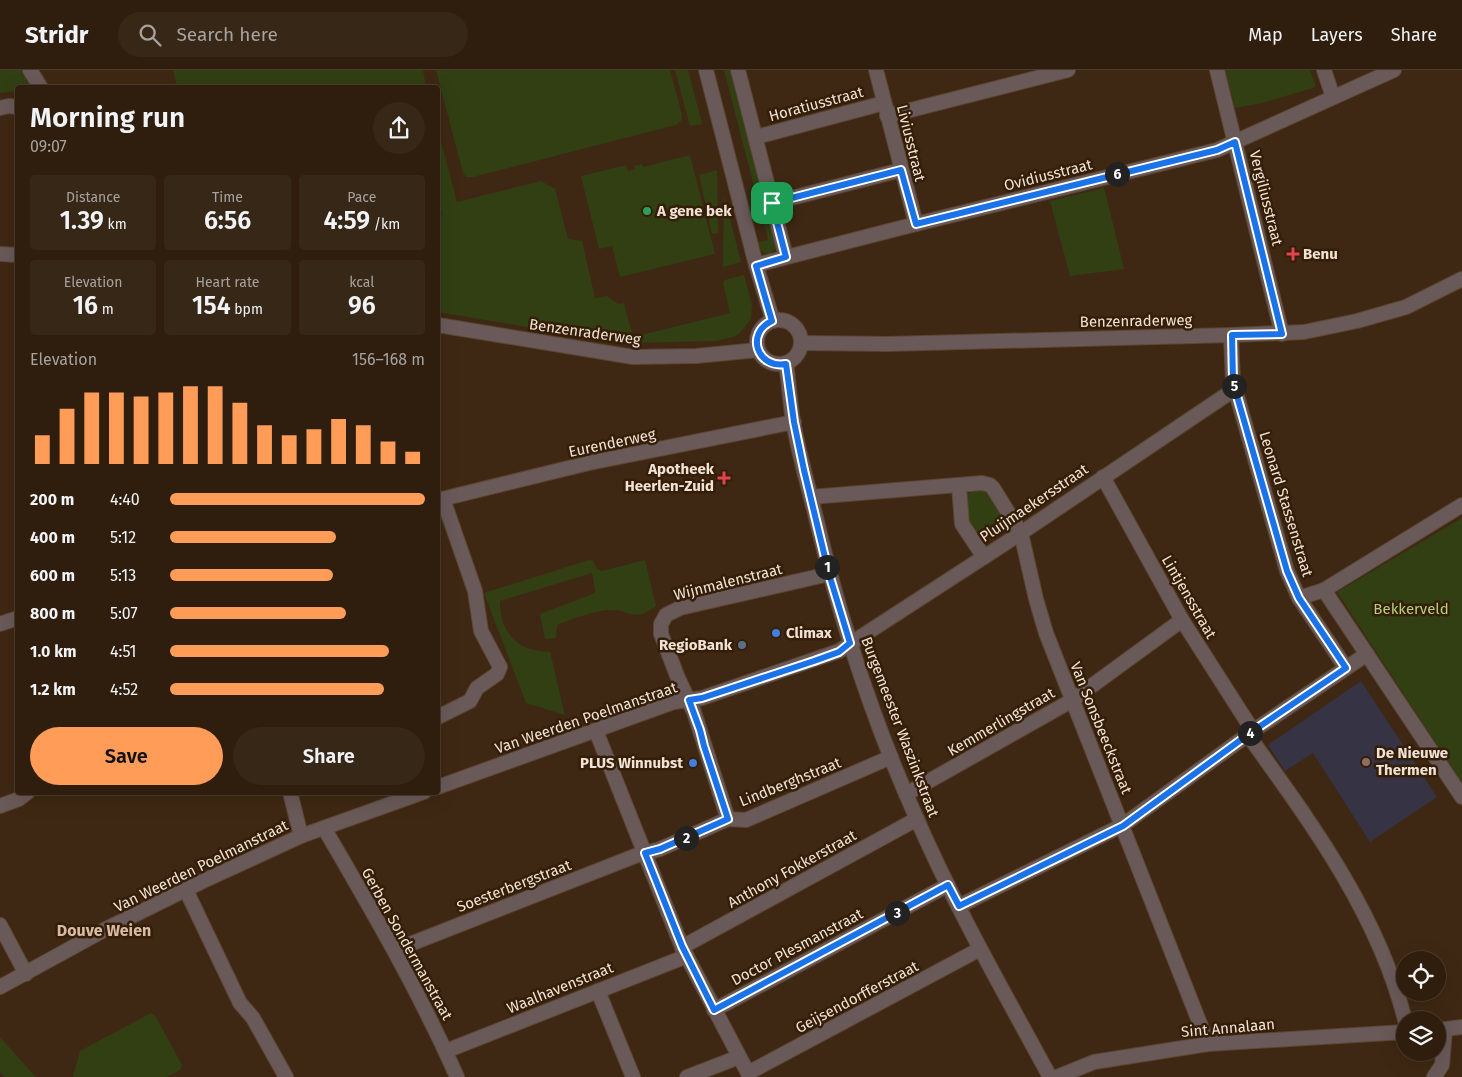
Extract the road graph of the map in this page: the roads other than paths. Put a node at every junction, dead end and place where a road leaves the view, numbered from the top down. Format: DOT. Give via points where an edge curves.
graph roads {
  1 [pos="30,70"];
  2 [pos="706,70"];
  3 [pos="740,70"];
  4 [pos="876,70"];
  5 [pos="1068,70"];
  6 [pos="1217,70"];
  7 [pos="1324,70"];
  8 [pos="1394,70"];
  9 [pos="39,85"];
  10 [pos="1333,97"];
  11 [pos="15,107"];
  12 [pos="0,108"];
  13 [pos="886,110"];
  14 [pos="756,137"];
  15 [pos="1235,142"];
  16 [pos="901,170"];
  17 [pos="772,203"];
  18 [pos="916,224"];
  19 [pos="0,254"];
  20 [pos="15,256"];
  21 [pos="786,257"];
  22 [pos="756,266"];
  23 [pos="1462,279"];
  24 [pos="772,321"];
  25 [pos="440,325"];
  26 [pos="1282,334"];
  27 [pos="1232,335"];
  28 [pos="802,343"];
  29 [pos="758,350"];
  30 [pos="786,364"];
  31 [pos="1235,389"];
  32 [pos="794,422"];
  33 [pos="1103,477"];
  34 [pos="959,486"];
  35 [pos="810,497"];
  36 [pos="440,500"];
  37 [pos="1462,505"];
  38 [pos="1021,533"];
  39 [pos="984,556"];
  40 [pos="829,574"];
  41 [pos="1324,590"];
  42 [pos="1299,598"];
  43 [pos="15,619"];
  44 [pos="1182,620"];
  45 [pos="0,624"];
  46 [pos="850,643"];
  47 [pos="1367,654"];
  48 [pos="1346,668"];
  49 [pos="689,700"];
  50 [pos="1071,701"];
  51 [pos="440,716"];
  52 [pos="596,731"];
  53 [pos="1251,733"];
  54 [pos="891,757"];
  55 [pos="440,787"];
  56 [pos="906,794"];
  57 [pos="25,795"];
  58 [pos="291,795"];
  59 [pos="416,795"];
  60 [pos="1462,797"];
  61 [pos="0,806"];
  62 [pos="728,819"];
  63 [pos="917,819"];
  64 [pos="1123,826"];
  65 [pos="324,828"];
  66 [pos="301,836"];
  67 [pos="645,853"];
  68 [pos="948,885"];
  69 [pos="186,890"];
  70 [pos="959,906"];
  71 [pos="0,925"];
  72 [pos="980,949"];
  73 [pos="395,950"];
  74 [pos="685,951"];
  75 [pos="26,974"];
  76 [pos="0,987"];
  77 [pos="598,991"];
  78 [pos="714,1010"];
  79 [pos="1402,1011"];
  80 [pos="1462,1027"];
  81 [pos="1446,1029"];
  82 [pos="1396,1033"];
  83 [pos="1208,1044"];
  84 [pos="446,1051"];
  85 [pos="739,1057"];
  86 [pos="1442,1061"];
  87 [pos="749,1075"];
  88 [pos="286,1077"];
  89 [pos="457,1077"];
  90 [pos="633,1077"];
  91 [pos="687,1077"];
  92 [pos="1050,1077"];
  93 [pos="1057,1077"];
  94 [pos="1434,1077"];
  1 -- 9 [label="street"];
  2 -- 22 [label="street"];
  3 -- 14 [label="street"];
  4 -- 13 [label="street, Liviusstraat"];
  5 -- 13 [label="street, Horatiusstraat"];
  6 -- 15 [label="street, Vergiliusstraat"];
  7 -- 10 [label="street"];
  8 -- 10 [label="street, Ovidiusstraat"];
  10 -- 15 [label="street, Ovidiusstraat"];
  11 -- 12 [label="street"];
  13 -- 14 [label="street, Horatiusstraat"];
  13 -- 16 [label="street, Liviusstraat"];
  14 -- 17 [label="street"];
  15 -- 18 [label="street, Ovidiusstraat" via="1217,150"];
  15 -- 26 [label="street, Vergiliusstraat"];
  16 -- 17 [label="street"];
  16 -- 18 [label="street, Liviusstraat"];
  17 -- 21 [label="street"];
  18 -- 21 [label="street, Ovidiusstraat"];
  19 -- 20 [label="street"];
  21 -- 22 [label="street, Ovidiusstraat"];
  22 -- 24 [label="street"];
  23 -- 26 [label="street, Benzenraderweg" via="1423,300 1390,312 1340,325"];
  24 -- 28 [label="street" via="784,320 794,326"];
  24 -- 29 [label="street" via="761,330"];
  25 -- 29 [label="street, Benzenraderweg" via="633,357 696,356"];
  26 -- 27 [label="street, Benzenraderweg"];
  27 -- 28 [label="street, Benzenraderweg" via="888,344"];
  27 -- 31 [label="street, Leonard Stassenstraat"];
  28 -- 30 [label="street" via="797,356"];
  29 -- 30 [label="street" via="769,362"];
  30 -- 32 [label="street, Burgemeester Waszinkstraat"];
  31 -- 33 [label="street, Pluijmaekersstraat"];
  31 -- 42 [label="street, Leonard Stassenstraat" via="1287,571"];
  32 -- 35 [label="street, Burgemeester Waszinkstraat"];
  32 -- 36 [label="street, Eurenderweg" via="589,464"];
  33 -- 38 [label="street, Pluijmaekersstraat"];
  33 -- 44 [label="street, Lintjensstraat"];
  34 -- 35 [label="street"];
  34 -- 38 [label="street" via="990,485"];
  34 -- 39 [label="street" via="962,524"];
  35 -- 40 [label="street, Burgemeester Waszinkstraat"];
  36 -- 51 [label="street" via="475,591 481,631 500,667 497,674 477,688 470,702"];
  37 -- 41 [label="street"];
  38 -- 39 [label="street, Pluijmaekersstraat"];
  38 -- 50 [label="street, Van Sonsbeeckstraat" via="1046,633"];
  39 -- 46 [label="street, Pluijmaekersstraat"];
  40 -- 46 [label="street, Burgemeester Waszinkstraat"];
  40 -- 49 [label="street, Wijnmalenstraat" via="680,608 666,615 661,624 661,634"];
  41 -- 42 [label="street"];
  41 -- 47 [label="street"];
  42 -- 48 [label="street, Leonard Stassenstraat"];
  43 -- 45 [label="street"];
  44 -- 50 [label="street, Kemmerlingstraat"];
  44 -- 53 [label="street, Lintjensstraat"];
  46 -- 49 [label="street, Van Weerden Poelmanstraat" via="839,652 814,661"];
  46 -- 54 [label="street, Burgemeester Waszinkstraat"];
  47 -- 48 [label="street"];
  47 -- 60 [label="street"];
  48 -- 53 [label="street"];
  49 -- 52 [label="street, Van Weerden Poelmanstraat" via="674,702"];
  49 -- 62 [label="street, Van Weerden Poelmanstraat"];
  50 -- 56 [label="street, Kemmerlingstraat"];
  50 -- 64 [label="street, Van Sonsbeeckstraat"];
  52 -- 55 [label="street, Van Weerden Poelmanstraat"];
  52 -- 67 [label="street"];
  53 -- 64 [label="street"];
  53 -- 79 [label="street, Lintjensstraat" via="1340,868 1386,964"];
  54 -- 56 [label="street, Burgemeester Waszinkstraat"];
  54 -- 62 [label="street, Lindberghstraat" via="746,820"];
  56 -- 63 [label="street, Burgemeester Waszinkstraat"];
  57 -- 61 [label="street"];
  58 -- 66 [label="street"];
  59 -- 65 [label="street, Van Weerden Poelmanstraat"];
  62 -- 67 [label="street, Lindberghstraat"];
  63 -- 68 [label="street, Burgemeester Waszinkstraat"];
  63 -- 74 [label="street, Anthony Fokkerstraat"];
  64 -- 70 [label="street"];
  64 -- 83 [label="street, Van Sonsbeeckstraat"];
  65 -- 66 [label="street, Van Weerden Poelmanstraat"];
  65 -- 73 [label="street, Gerben Sondermanstraat"];
  66 -- 69 [label="street, Van Weerden Poelmanstraat"];
  67 -- 73 [label="street, Soesterbergstraat"];
  67 -- 74 [label="street"];
  68 -- 70 [label="street, Burgemeester Waszinkstraat"];
  68 -- 78 [label="street, Doctor Plesmanstraat"];
  69 -- 75 [label="street, Van Weerden Poelmanstraat" via="104,930"];
  69 -- 88 [label="street" via="240,1003 253,1018"];
  70 -- 72 [label="street, Burgemeester Waszinkstraat"];
  71 -- 75 [label="street"];
  72 -- 87 [label="street, Geijsendorfferstraat"];
  72 -- 92 [label="street, Burgemeester Waszinkstraat"];
  73 -- 84 [label="street, Gerben Sondermanstraat"];
  74 -- 77 [label="street, Waalhavenstraat"];
  74 -- 78 [label="street"];
  75 -- 76 [label="street, Van Weerden Poelmanstraat"];
  77 -- 84 [label="street, Waalhavenstraat"];
  77 -- 90 [label="street"];
  78 -- 85 [label="street"];
  80 -- 81 [label="street"];
  82 -- 83 [label="street, Sint Annalaan"];
  83 -- 93 [label="street, Sint Annalaan" via="1094,1062"];
  84 -- 89 [label="street, Gerben Sondermanstraat"];
  85 -- 87 [label="street"];
  85 -- 91 [label="street"];
  86 -- 94 [label="street"];
}
